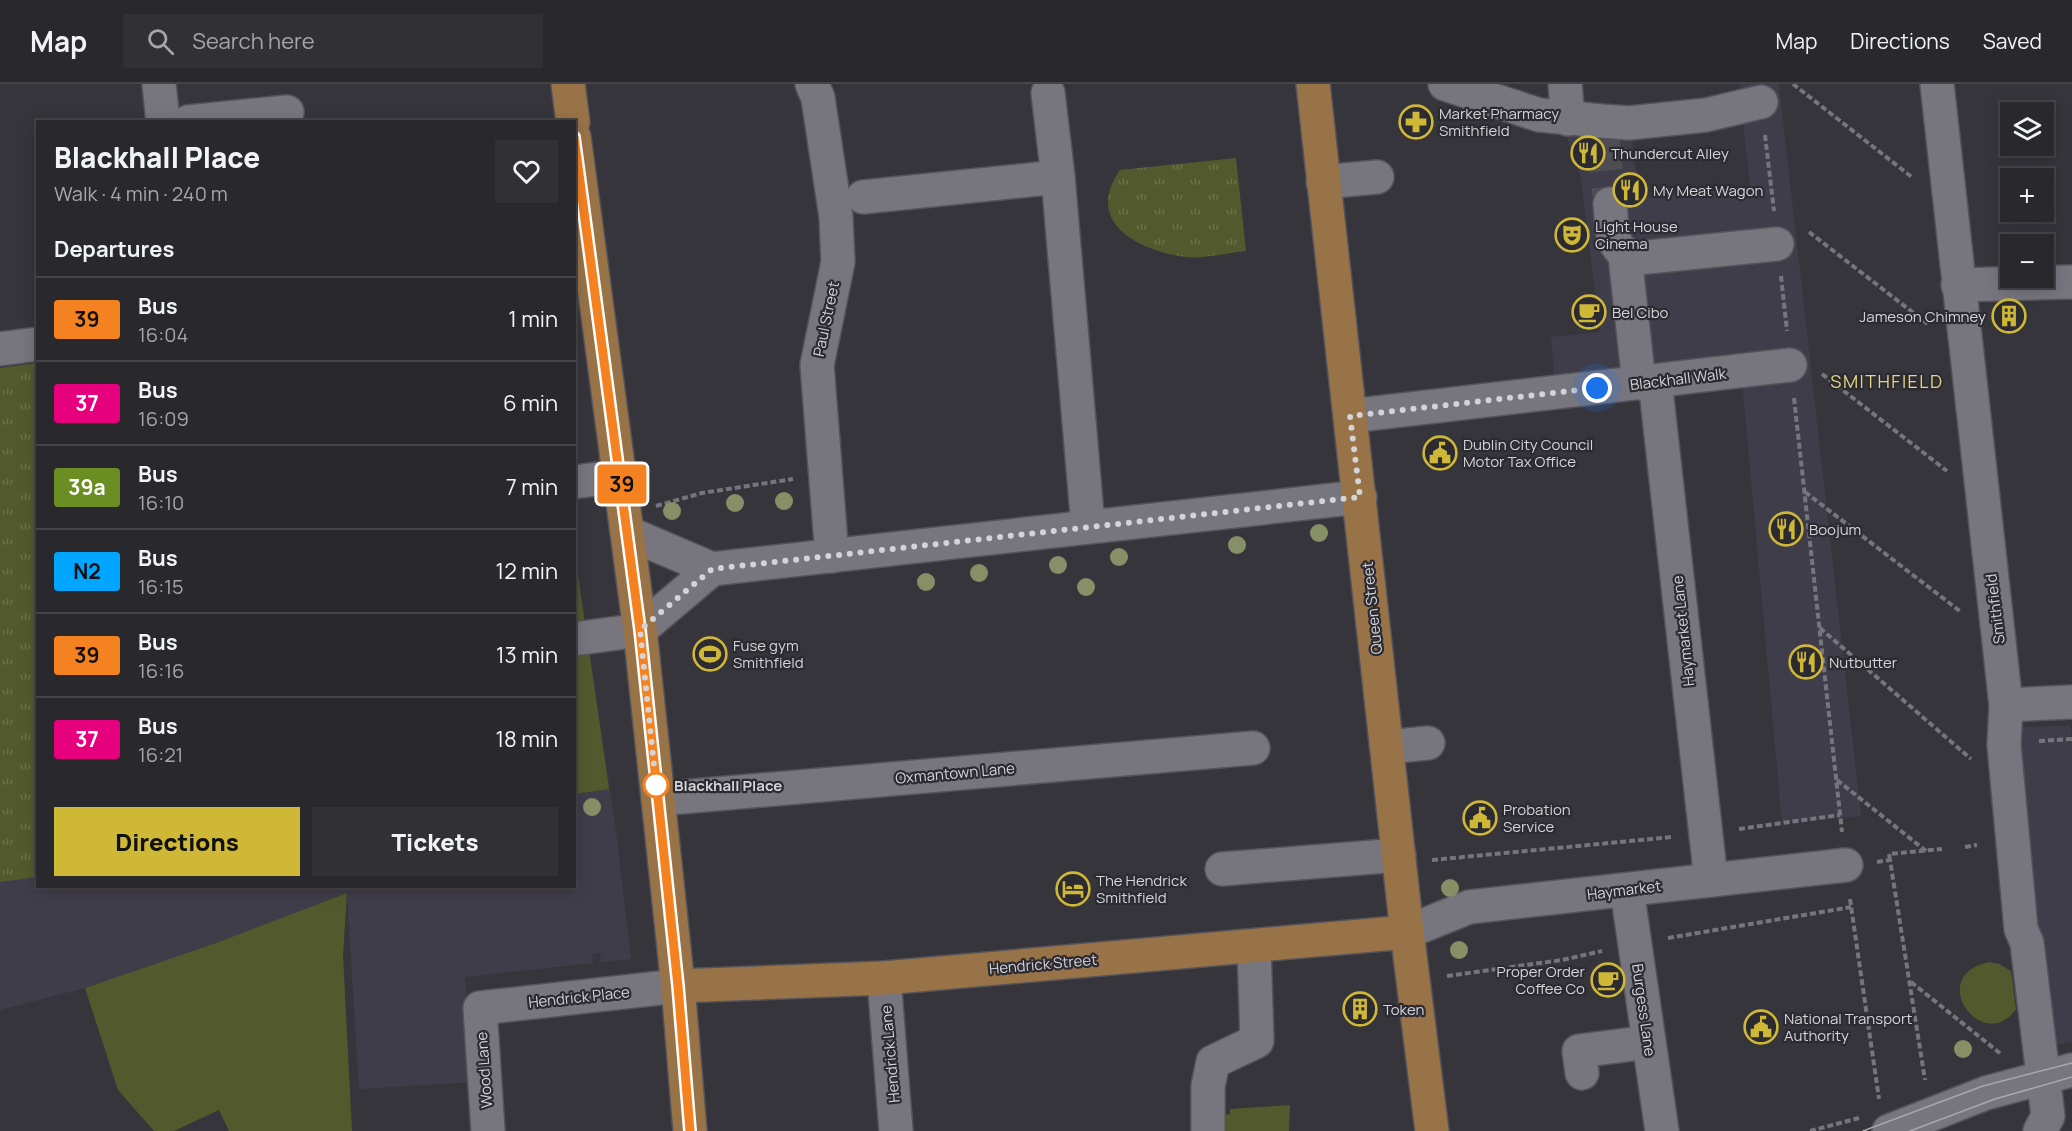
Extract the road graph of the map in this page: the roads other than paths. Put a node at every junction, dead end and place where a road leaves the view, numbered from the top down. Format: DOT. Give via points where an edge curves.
graph roads {
  1 [pos="159,84"];
  2 [pos="568,84"];
  3 [pos="812,84"];
  4 [pos="1313,84"];
  5 [pos="1445,84"];
  6 [pos="1565,84"];
  7 [pos="1937,84"];
  8 [pos="1048,93"];
  9 [pos="1761,102"];
  10 [pos="287,112"];
  11 [pos="1568,119"];
  12 [pos="164,120"];
  13 [pos="208,120"];
  14 [pos="573,120"];
  15 [pos="576,167"];
  16 [pos="1058,177"];
  17 [pos="1377,177"];
  18 [pos="1323,183"];
  19 [pos="863,197"];
  20 [pos="1610,204"];
  21 [pos="1789,235"];
  22 [pos="1620,250"];
  23 [pos="583,270"];
  24 [pos="2072,282"];
  25 [pos="1958,285"];
  26 [pos="36,344"];
  27 [pos="0,349"];
  28 [pos="1803,367"];
  29 [pos="1647,382"];
  30 [pos="1350,416"];
  31 [pos="621,476"];
  32 [pos="576,482"];
  33 [pos="1360,497"];
  34 [pos="1088,526"];
  35 [pos="628,533"];
  36 [pos="832,556"];
  37 [pos="712,569"];
  38 [pos="640,630"];
  39 [pos="576,639"];
  40 [pos="2072,702"];
  41 [pos="2006,705"];
  42 [pos="1428,743"];
  43 [pos="1387,747"];
  44 [pos="1253,748"];
  45 [pos="658,799"];
  46 [pos="1399,855"];
  47 [pos="1846,865"];
  48 [pos="1222,869"];
  49 [pos="1711,880"];
  50 [pos="1627,890"];
  51 [pos="1407,932"];
  52 [pos="1254,946"];
  53 [pos="884,978"];
  54 [pos="678,986"];
  55 [pos="480,1008"];
  56 [pos="1649,1042"];
  57 [pos="1582,1073"];
  58 [pos="2058,1073"];
  59 [pos="2053,1118"];
  60 [pos="1876,1124"];
  61 [pos="488,1131"];
  62 [pos="690,1131"];
  63 [pos="896,1131"];
  64 [pos="1208,1131"];
  65 [pos="1432,1131"];
  66 [pos="1662,1131"];
  1 -- 12 [label="street"];
  2 -- 14 [label="main road"];
  3 -- 36 [label="street, Paul Street" via="819,98 836,217 838,262 817,365"];
  4 -- 18 [label="main road, Queen Street"];
  5 -- 11 [label="street" via="1539,115"];
  6 -- 11 [label="street"];
  7 -- 25 [label="street, Smithfield"];
  8 -- 16 [label="street"];
  9 -- 11 [label="street" via="1706,115 1629,123 1602,130"];
  10 -- 13 [label="street"];
  15 -- 23 [label="main road"];
  16 -- 19 [label="street"];
  16 -- 34 [label="street"];
  17 -- 18 [label="street"];
  18 -- 30 [label="main road, Queen Street"];
  20 -- 22 [label="street, Haymarket Lane"];
  21 -- 22 [label="street" via="1638,258"];
  22 -- 29 [label="street, Haymarket Lane"];
  23 -- 31 [label="main road"];
  24 -- 25 [label="street"];
  25 -- 41 [label="street, Smithfield"];
  26 -- 27 [label="street"];
  28 -- 29 [label="street, Blackhall Walk"];
  29 -- 30 [label="street, Blackhall Walk"];
  29 -- 49 [label="street, Haymarket Lane"];
  30 -- 33 [label="main road, Queen Street"];
  31 -- 32 [label="street"];
  31 -- 35 [label="main road"];
  33 -- 34 [label="street"];
  33 -- 43 [label="main road, Queen Street"];
  34 -- 36 [label="street"];
  35 -- 37 [label="street"];
  35 -- 38 [label="main road"];
  36 -- 37 [label="street"];
  37 -- 38 [label="street"];
  38 -- 39 [label="street"];
  38 -- 45 [label="main road"];
  40 -- 41 [label="street"];
  41 -- 58 [label="street, Smithfield" via="2004,745 2021,929"];
  42 -- 43 [label="street"];
  43 -- 46 [label="main road, Queen Street"];
  44 -- 45 [label="street, Oxmantown Lane"];
  45 -- 54 [label="main road"];
  46 -- 48 [label="street"];
  46 -- 51 [label="main road, Queen Street"];
  47 -- 49 [label="street, Haymarket"];
  49 -- 50 [label="street, Haymarket"];
  50 -- 51 [label="street, Haymarket" via="1469,907"];
  50 -- 56 [label="street, Burgess Lane"];
  51 -- 52 [label="main road, Hendrick Street"];
  51 -- 65 [label="main road, Queen Street"];
  52 -- 53 [label="main road, Hendrick Street"];
  52 -- 64 [label="street" via="1257,1041 1214,1062 1208,1086"];
  53 -- 54 [label="main road, Hendrick Street"];
  53 -- 63 [label="street, Hendrick Lane"];
  54 -- 55 [label="street, Hendrick Place"];
  54 -- 62 [label="main road"];
  55 -- 61 [label="street, Wood Lane"];
  56 -- 57 [label="street" via="1579,1051"];
  56 -- 66 [label="street, Burgess Lane"];
  58 -- 59 [label="street, Smithfield"];
  58 -- 60 [label="street"];
}
